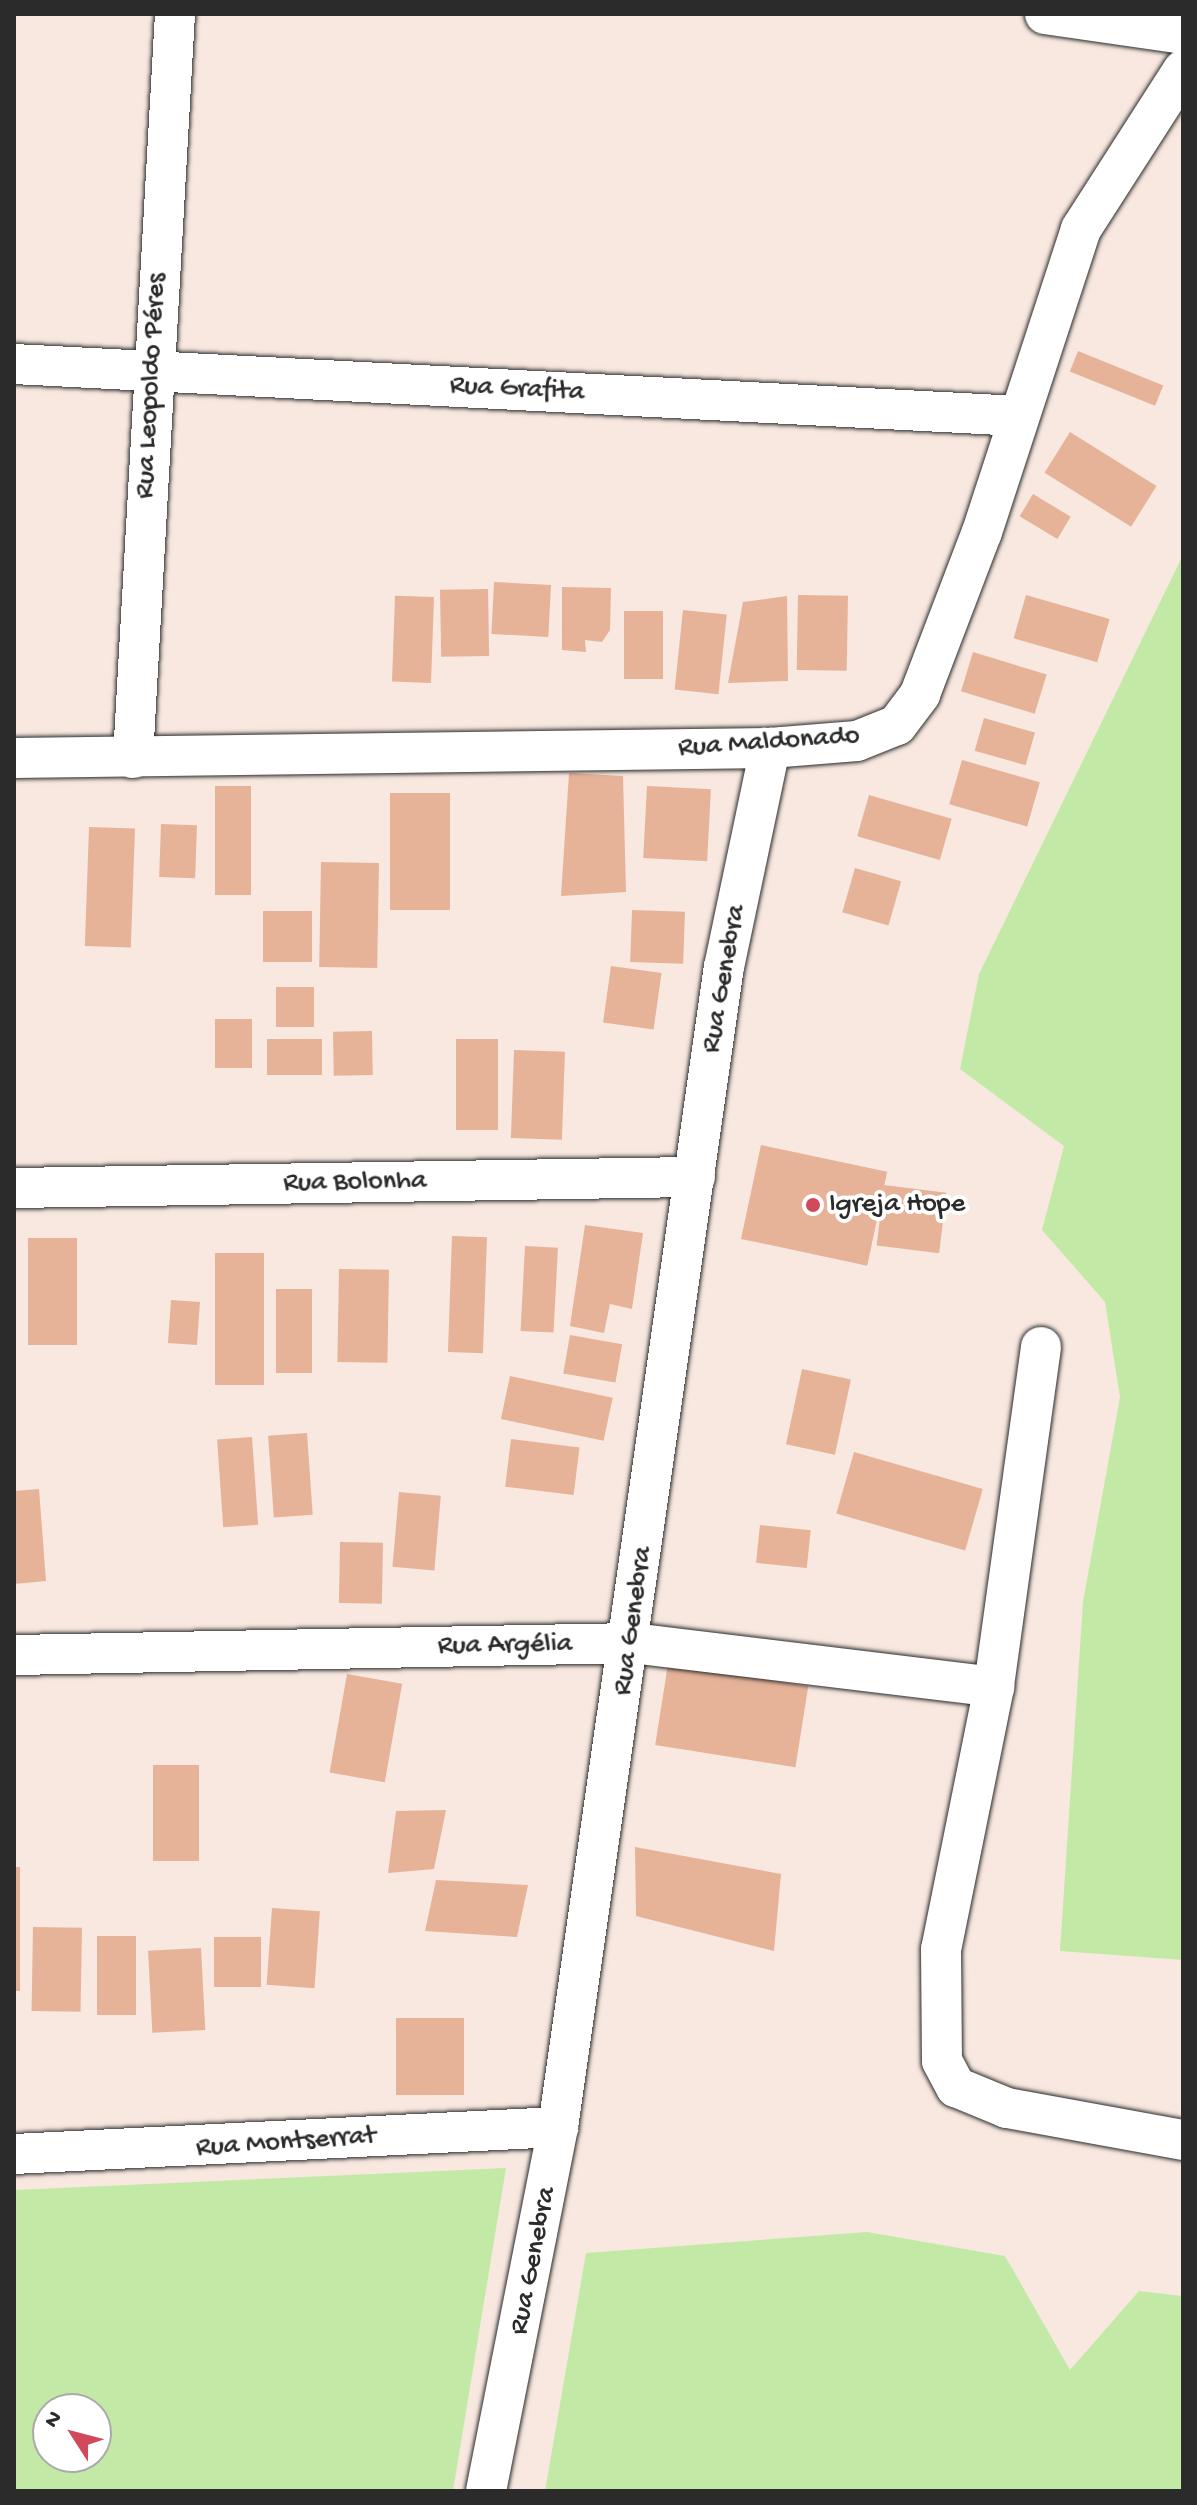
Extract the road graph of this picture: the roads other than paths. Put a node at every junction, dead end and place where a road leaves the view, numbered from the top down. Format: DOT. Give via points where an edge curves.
graph roads {
  1 [pos="175,14"];
  2 [pos="1045,14"];
  3 [pos="1183,34"];
  4 [pos="1183,70"];
  5 [pos="14,364"];
  6 [pos="152,370"];
  7 [pos="1019,416"];
  8 [pos="770,748"];
  9 [pos="14,758"];
  10 [pos="133,758"];
  11 [pos="695,1177"];
  12 [pos="14,1188"];
  13 [pos="1041,1347"];
  14 [pos="632,1643"];
  15 [pos="14,1655"];
  16 [pos="994,1687"];
  17 [pos="558,2127"];
  18 [pos="1183,2140"];
  19 [pos="14,2154"];
  20 [pos="486,2491"];
  1 -- 6 [label="street, Rua Leopoldo Péres"];
  2 -- 3 [label="street"];
  4 -- 7 [label="street, Rua Maldonado" via="1081,229"];
  5 -- 6 [label="street, Rua Grafita"];
  6 -- 7 [label="street, Rua Grafita"];
  6 -- 10 [label="street, Rua Leopoldo Péres"];
  7 -- 8 [label="street, Rua Maldonado" via="909,713 857,741"];
  8 -- 10 [label="street, Rua Maldonado"];
  8 -- 11 [label="street, Rua Genebra" via="724,967"];
  9 -- 10 [label="street, Rua Maldonado"];
  11 -- 12 [label="street, Rua Bolonha"];
  11 -- 14 [label="street, Rua Genebra"];
  13 -- 16 [label="street"];
  14 -- 15 [label="street, Rua Argélia"];
  14 -- 16 [label="street, Rua Argélia"];
  14 -- 17 [label="street, Rua Genebra"];
  16 -- 18 [label="street" via="941,1949 942,2061 956,2087 1007,2108"];
  17 -- 19 [label="street, Rua Montserrat"];
  17 -- 20 [label="street, Rua Genebra"];
}
